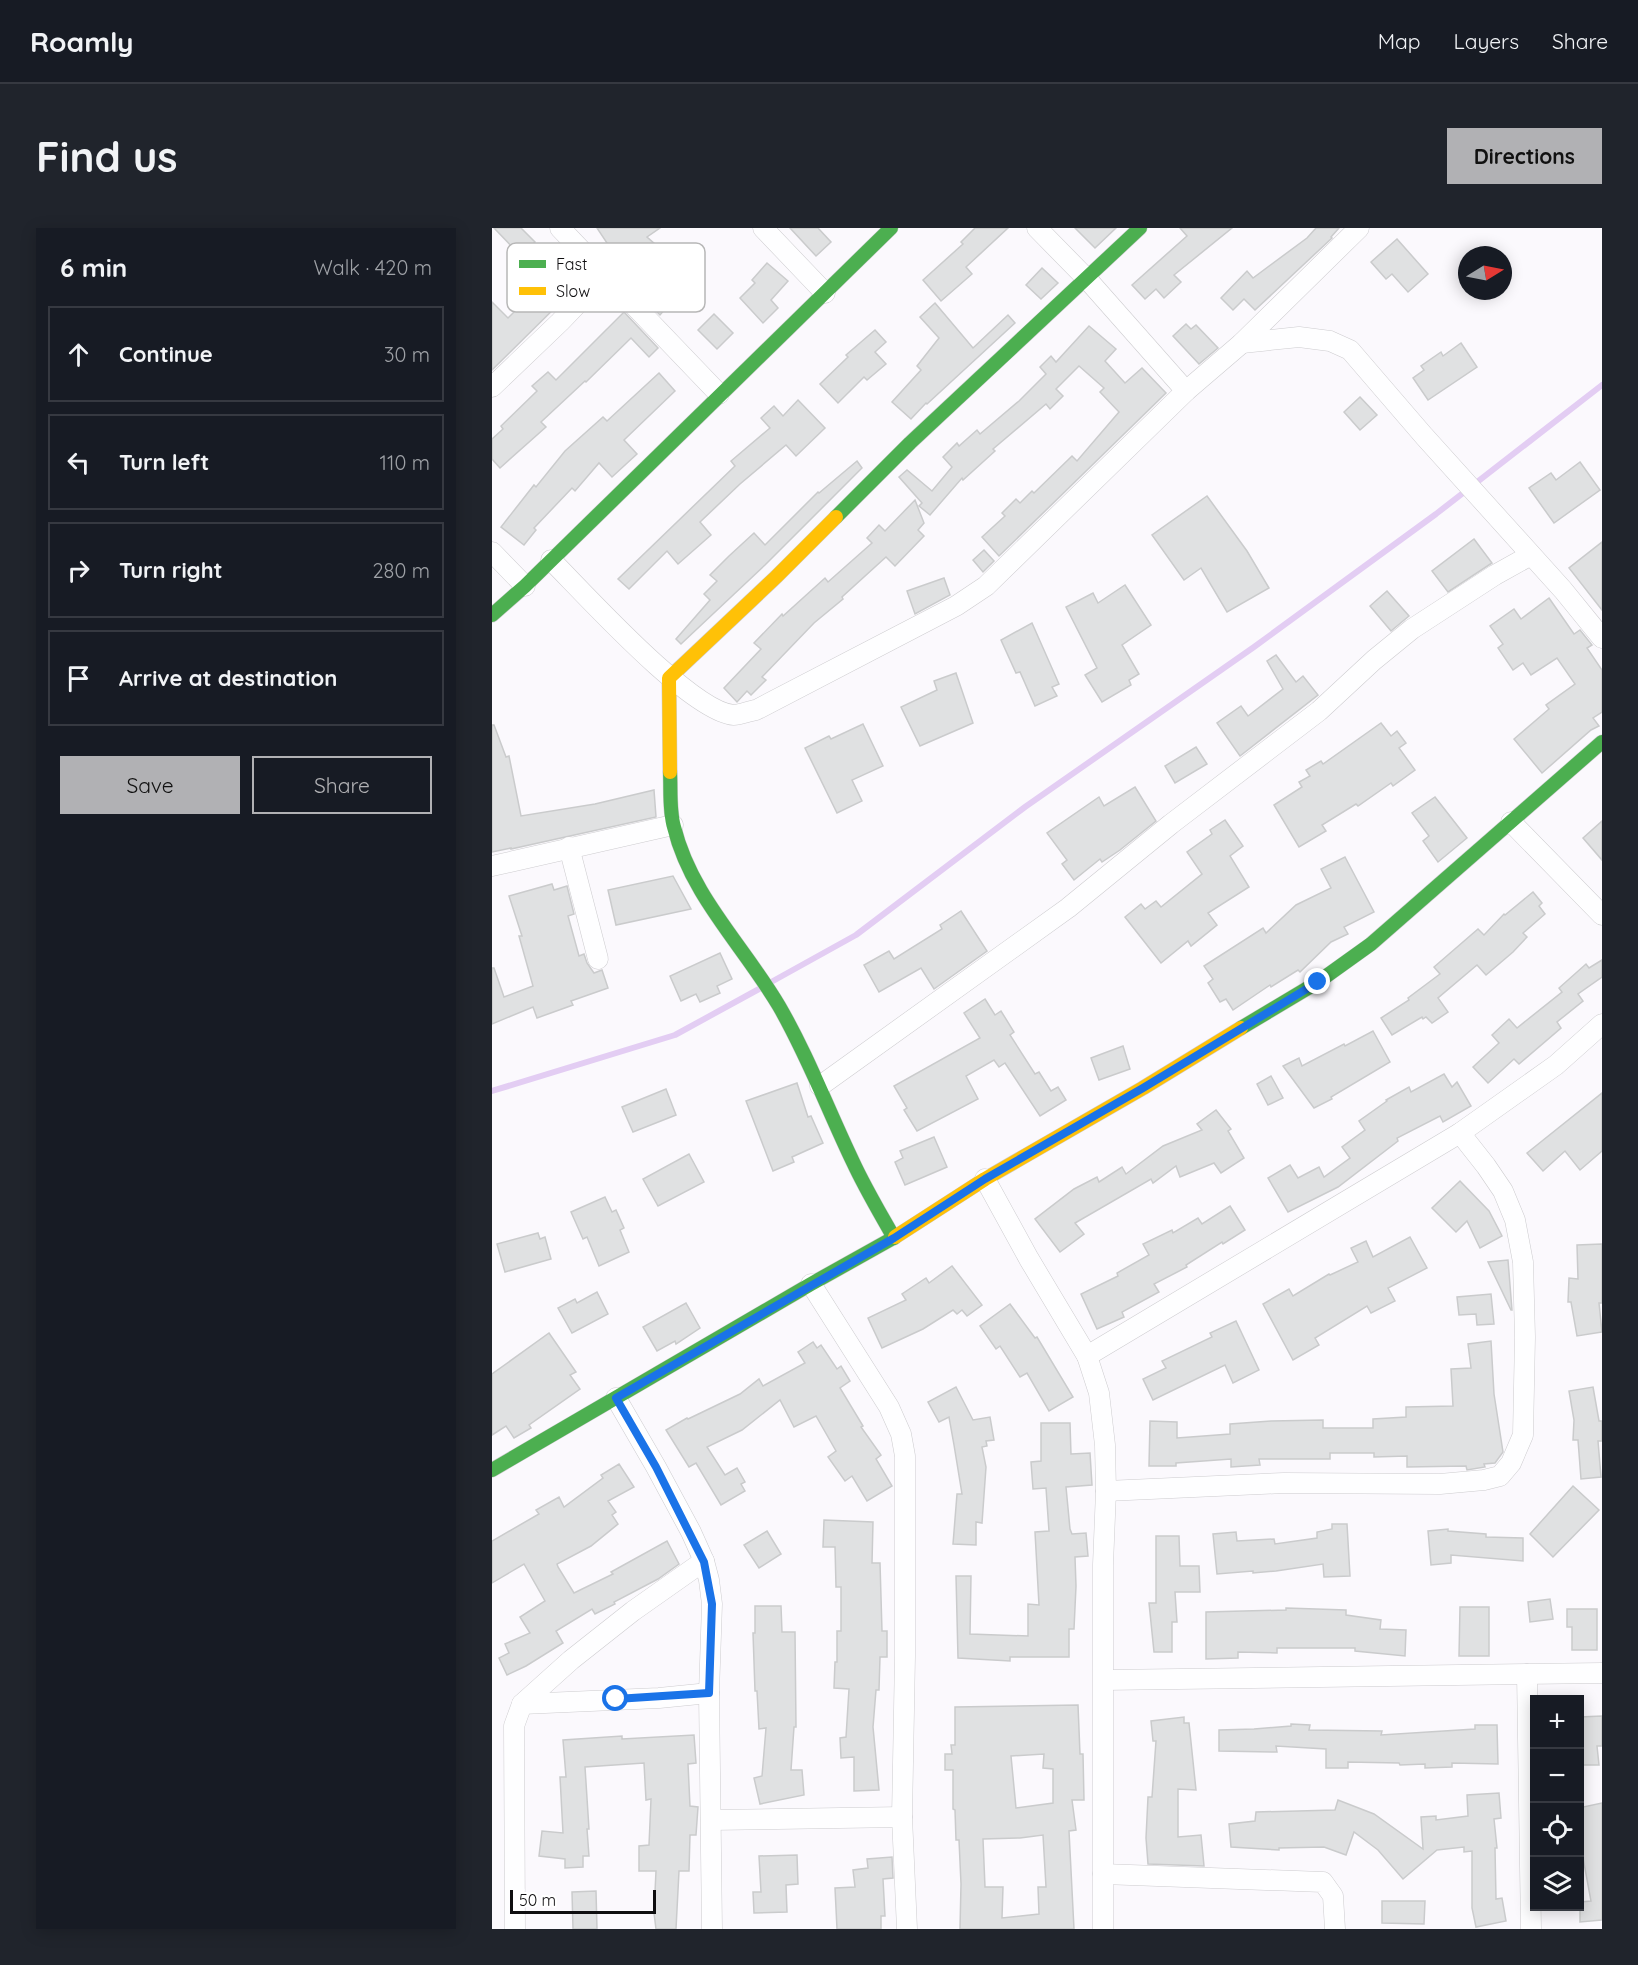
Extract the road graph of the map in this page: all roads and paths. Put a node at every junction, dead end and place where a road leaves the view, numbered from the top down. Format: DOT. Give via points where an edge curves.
graph roads {
  1 [pos="560,228"];
  2 [pos="763,228"];
  3 [pos="891,228"];
  4 [pos="1037,228"];
  5 [pos="1140,228"];
  6 [pos="1359,228"];
  7 [pos="574,243"];
  8 [pos="1087,279"];
  9 [pos="825,293"];
  10 [pos="570,312"];
  11 [pos="640,312"];
  12 [pos="1242,343"];
  13 [pos="492,387"];
  14 [pos="1186,391"];
  15 [pos="719,394"];
  16 [pos="492,552"];
  17 [pos="1531,555"];
  18 [pos="551,560"];
  19 [pos="525,586"];
  20 [pos="492,615"];
  21 [pos="1602,638"];
  22 [pos="669,678"];
  23 [pos="1602,742"];
  24 [pos="1511,822"];
  25 [pos="673,825"];
  26 [pos="569,847"];
  27 [pos="492,866"];
  28 [pos="1602,915"];
  29 [pos="598,959"];
  30 [pos="1602,1024"];
  31 [pos="820,1086"];
  32 [pos="1460,1133"];
  33 [pos="985,1179"];
  34 [pos="894,1238"];
  35 [pos="811,1284"];
  36 [pos="1087,1356"];
  37 [pos="616,1398"];
  38 [pos="492,1470"];
  39 [pos="1106,1491"];
  40 [pos="704,1562"];
  41 [pos="1602,1673"];
  42 [pos="1527,1674"];
  43 [pos="1104,1680"];
  44 [pos="709,1693"];
  45 [pos="522,1704"];
  46 [pos="902,1817"];
  47 [pos="711,1820"];
  48 [pos="1103,1874"];
  49 [pos="515,1929"];
  50 [pos="712,1929"];
  51 [pos="907,1929"];
  52 [pos="1103,1929"];
  53 [pos="1335,1929"];
  54 [pos="1531,1929"];
  1 -- 7 [label="street"];
  2 -- 9 [label="street"];
  3 -- 9 [label="street"];
  4 -- 8 [label="street"];
  5 -- 8 [label="street"];
  6 -- 12 [label="street"];
  8 -- 14 [label="street"];
  8 -- 22 [label="street" via="910,442 777,577"];
  9 -- 15 [label="street"];
  10 -- 13 [label="street"];
  11 -- 15 [label="street"];
  12 -- 14 [label="street"];
  12 -- 17 [label="street" via="1299,337 1330,340 1350,350"];
  14 -- 22 [label="street" via="986,586 956,606 756,710 735,715 717,711"];
  15 -- 18 [label="street"];
  16 -- 19 [label="street"];
  17 -- 21 [label="street"];
  17 -- 31 [label="street" via="1412,629 1319,711 1068,908"];
  18 -- 19 [label="street"];
  18 -- 22 [label="street"];
  19 -- 20 [label="street"];
  22 -- 25 [label="street"];
  23 -- 24 [label="street"];
  24 -- 28 [label="street"];
  24 -- 33 [label="street" via="1371,945 1318,982"];
  25 -- 26 [label="street"];
  25 -- 31 [label="street" via="688,869 708,905 772,996"];
  26 -- 27 [label="street"];
  26 -- 29 [label="street"];
  30 -- 32 [label="street" via="1556,1065"];
  31 -- 34 [label="street" via="853,1163"];
  32 -- 36 [label="street"];
  32 -- 39 [label="street" via="1503,1191 1515,1220 1523,1262 1523,1435 1511,1463 1500,1476 1440,1484 1284,1483"];
  33 -- 34 [label="street"];
  33 -- 36 [label="street"];
  34 -- 35 [label="street"];
  35 -- 37 [label="street"];
  35 -- 46 [label="street" via="902,1434"];
  36 -- 39 [label="street" via="1099,1393"];
  37 -- 38 [label="street"];
  37 -- 40 [label="street"];
  39 -- 43 [label="street"];
  40 -- 44 [label="street" via="712,1604"];
  40 -- 45 [label="street" via="633,1611"];
  41 -- 42 [label="street"];
  42 -- 43 [label="street"];
  42 -- 54 [label="street"];
  43 -- 48 [label="street"];
  44 -- 45 [label="street"];
  44 -- 47 [label="street"];
  45 -- 49 [label="street" via="514,1726"];
  46 -- 47 [label="street"];
  46 -- 51 [label="street"];
  47 -- 50 [label="street"];
  48 -- 52 [label="street"];
  48 -- 53 [label="street" via="1323,1882 1333,1896"];
}
